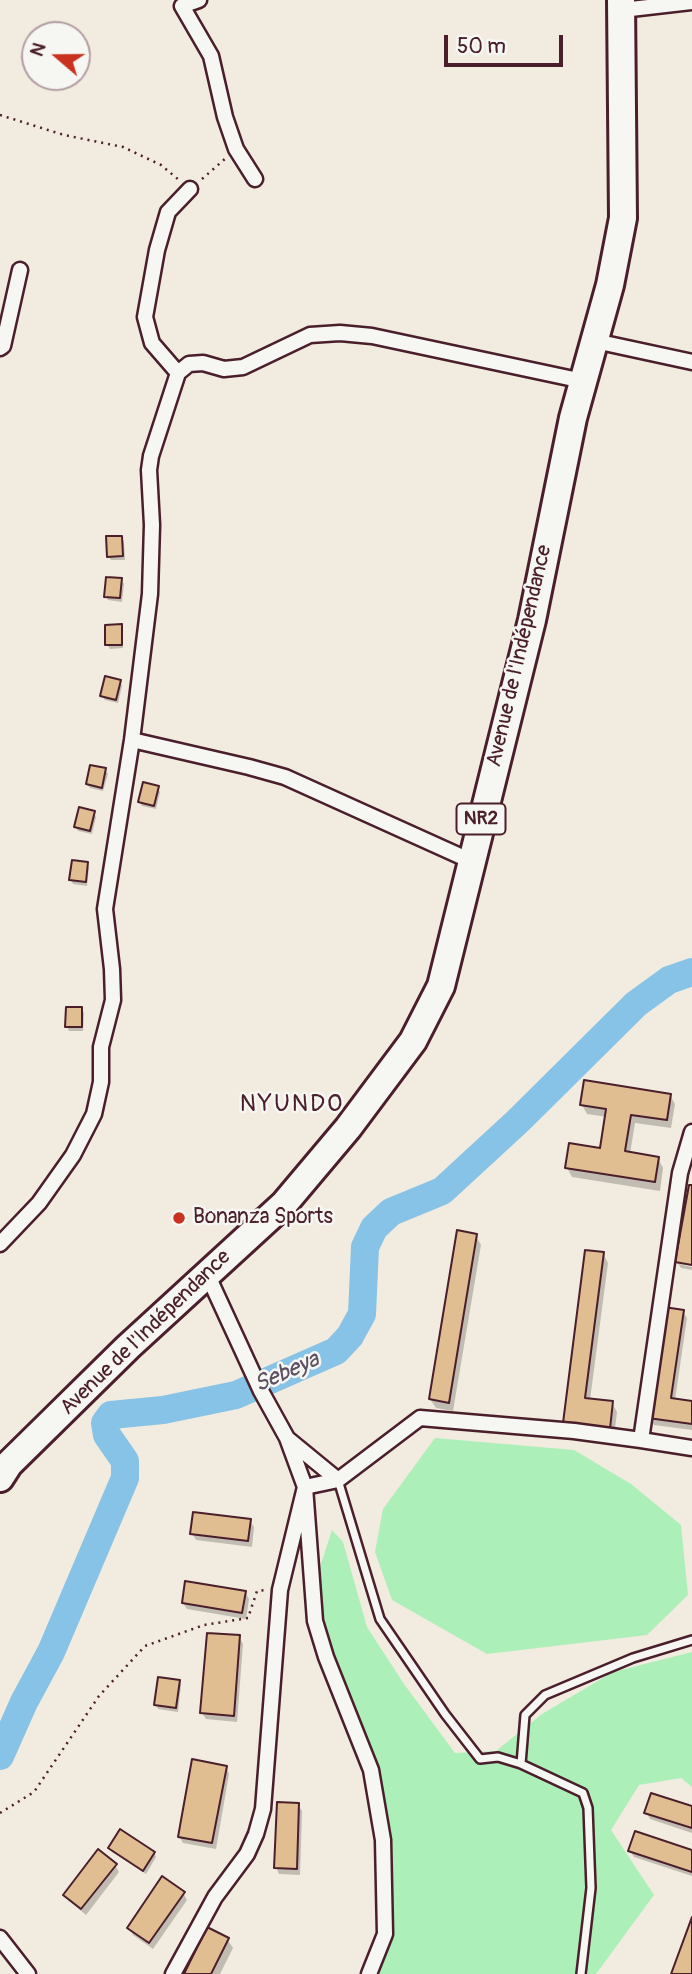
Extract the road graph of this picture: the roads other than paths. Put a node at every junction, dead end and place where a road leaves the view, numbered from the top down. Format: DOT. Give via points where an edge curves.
graph roads {
  1 [pos="199,0"];
  2 [pos="692,2"];
  3 [pos="181,3"];
  4 [pos="622,5"];
  5 [pos="255,179"];
  6 [pos="190,190"];
  7 [pos="20,270"];
  8 [pos="595,341"];
  9 [pos="0,348"];
  10 [pos="692,362"];
  11 [pos="178,373"];
  12 [pos="583,381"];
  13 [pos="132,740"];
  14 [pos="471,862"];
  15 [pos="692,1132"];
  16 [pos="0,1244"];
  17 [pos="208,1276"];
  18 [pos="287,1438"];
  19 [pos="641,1440"];
  20 [pos="692,1448"];
  21 [pos="0,1478"];
  22 [pos="338,1480"];
  23 [pos="305,1487"];
  24 [pos="692,1640"];
  25 [pos="521,1765"];
  26 [pos="0,1938"];
  27 [pos="28,1974"];
  28 [pos="173,1974"];
  29 [pos="369,1974"];
  30 [pos="581,1974"];
  1 -- 3 [label="street"];
  2 -- 4 [label="street"];
  3 -- 5 [label="street" via="211,56 236,149"];
  4 -- 8 [label="highway, Avenue de l'Indépendance / NR2" via="623,218"];
  6 -- 11 [label="street" via="168,212 145,317 152,344"];
  7 -- 9 [label="street"];
  8 -- 10 [label="street"];
  8 -- 12 [label="highway, Avenue de l'Indépendance / NR2"];
  11 -- 12 [label="street" via="188,364 243,367 310,335 340,333"];
  11 -- 13 [label="street" via="150,463 150,594"];
  12 -- 14 [label="highway, Avenue de l'Indépendance / NR2" via="532,620"];
  13 -- 14 [label="street" via="285,777"];
  13 -- 16 [label="street" via="105,909 113,1000 101,1047 101,1082 94,1114 59,1178"];
  14 -- 17 [label="highway, Avenue de l'Indépendance / NR2" via="441,986 412,1041 284,1204"];
  15 -- 19 [label="street" via="680,1173"];
  17 -- 18 [label="street"];
  17 -- 21 [label="highway, Avenue de l'Indépendance / NR2" via="128,1347"];
  18 -- 22 [label="street"];
  18 -- 23 [label="street"];
  19 -- 20 [label="street"];
  19 -- 22 [label="street" via="420,1418"];
  22 -- 23 [label="street"];
  22 -- 25 [label="lane" via="380,1619 480,1759 498,1757"];
  23 -- 28 [label="street" via="280,1590 262,1809 247,1854 215,1897"];
  23 -- 29 [label="street" via="314,1621 372,1770 383,1840 385,1934"];
  24 -- 25 [label="lane" via="633,1658 545,1695 525,1715"];
  25 -- 30 [label="lane" via="583,1793 588,1808 591,1888"];
  26 -- 27 [label="street"];
}
